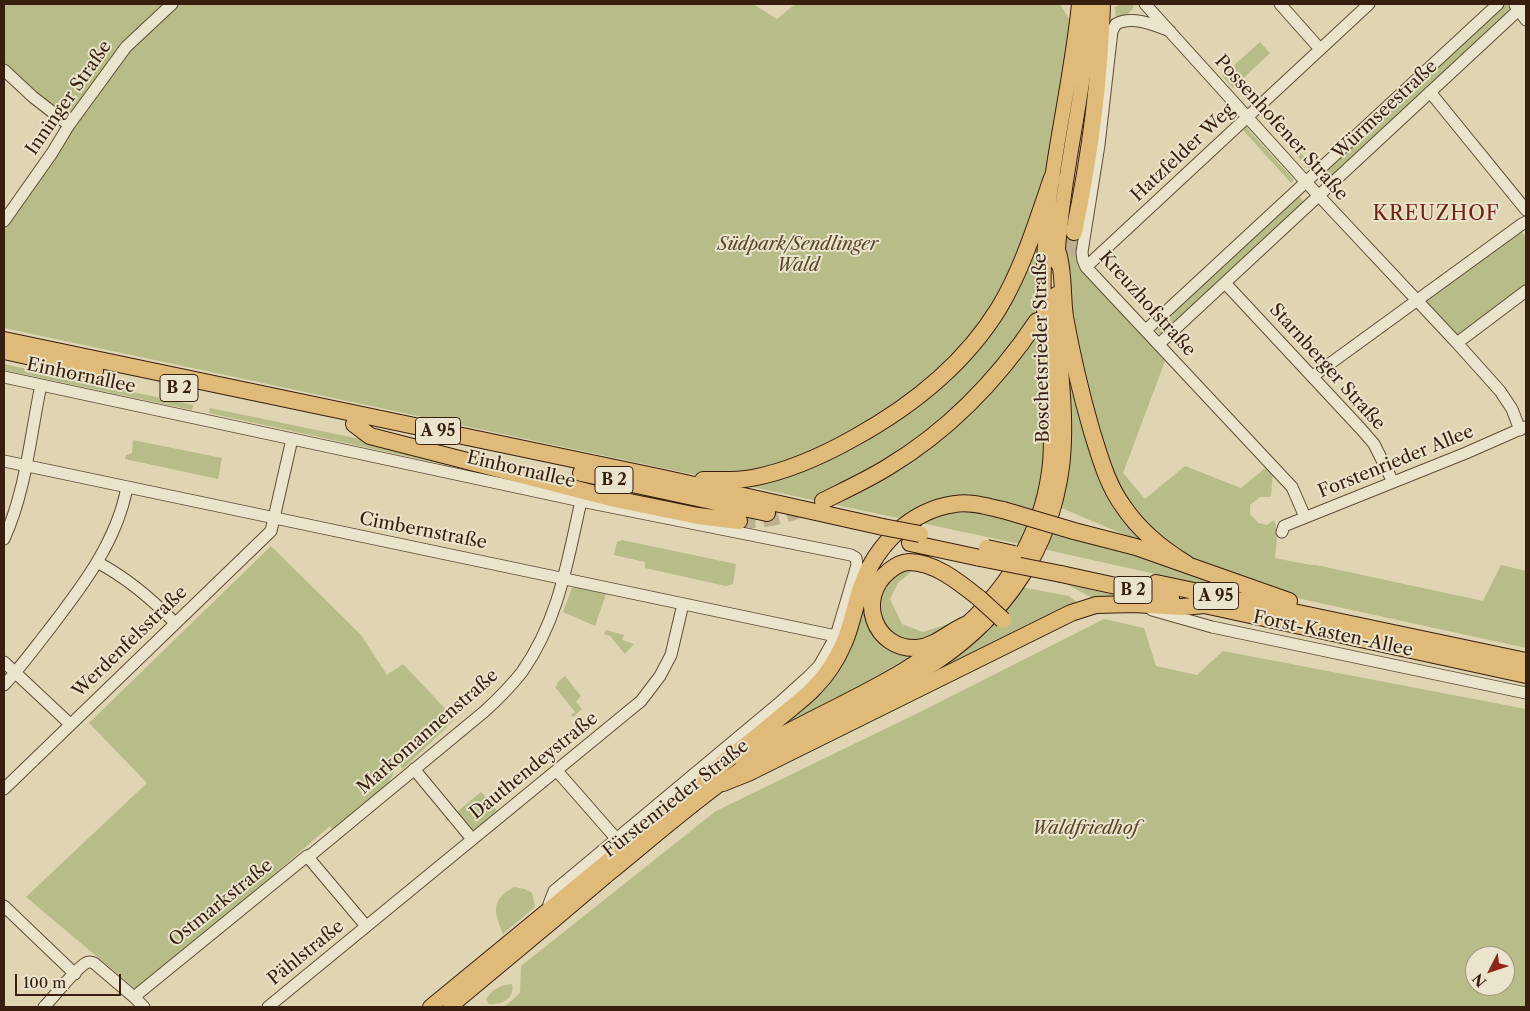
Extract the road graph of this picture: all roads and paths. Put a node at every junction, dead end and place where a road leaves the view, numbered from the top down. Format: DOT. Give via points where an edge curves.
graph roads {
  1 [pos="172,4"];
  2 [pos="1079,4"];
  3 [pos="1092,4"];
  4 [pos="1102,4"];
  5 [pos="1113,4"];
  6 [pos="1143,4"];
  7 [pos="1280,4"];
  8 [pos="1369,4"];
  9 [pos="1498,4"];
  10 [pos="1519,6"];
  11 [pos="1526,20"];
  12 [pos="1127,21"];
  13 [pos="1102,22"];
  14 [pos="1170,31"];
  15 [pos="1320,49"];
  16 [pos="5,75"];
  17 [pos="1430,92"];
  18 [pos="1247,117"];
  19 [pos="69,125"];
  20 [pos="1052,178"];
  21 [pos="1306,182"];
  22 [pos="1319,196"];
  23 [pos="1526,210"];
  24 [pos="4,221"];
  25 [pos="1525,225"];
  26 [pos="1074,232"];
  27 [pos="1058,253"];
  28 [pos="1086,267"];
  29 [pos="1225,283"];
  30 [pos="1526,291"];
  31 [pos="1417,300"];
  32 [pos="1037,321"];
  33 [pos="1146,330"];
  34 [pos="4,340"];
  35 [pos="1457,343"];
  36 [pos="1159,344"];
  37 [pos="4,352"];
  38 [pos="1313,376"];
  39 [pos="4,377"];
  40 [pos="41,385"];
  41 [pos="354,424"];
  42 [pos="1523,428"];
  43 [pos="292,439"];
  44 [pos="4,461"];
  45 [pos="27,466"];
  46 [pos="663,478"];
  47 [pos="1393,482"];
  48 [pos="127,487"];
  49 [pos="823,501"];
  50 [pos="581,502"];
  51 [pos="1305,517"];
  52 [pos="274,518"];
  53 [pos="739,521"];
  54 [pos="879,531"];
  55 [pos="1282,532"];
  56 [pos="4,540"];
  57 [pos="856,558"];
  58 [pos="97,562"];
  59 [pos="1187,564"];
  60 [pos="1065,570"];
  61 [pos="564,578"];
  62 [pos="1005,591"];
  63 [pos="683,604"];
  64 [pos="1134,604"];
  65 [pos="1205,605"];
  66 [pos="175,623"];
  67 [pos="965,625"];
  68 [pos="1365,626"];
  69 [pos="836,636"];
  70 [pos="1016,640"];
  71 [pos="1526,661"];
  72 [pos="4,662"];
  73 [pos="16,673"];
  74 [pos="1526,675"];
  75 [pos="4,685"];
  76 [pos="1526,693"];
  77 [pos="70,724"];
  78 [pos="414,769"];
  79 [pos="557,770"];
  80 [pos="702,776"];
  81 [pos="723,782"];
  82 [pos="4,789"];
  83 [pos="472,840"];
  84 [pos="620,844"];
  85 [pos="308,856"];
  86 [pos="6,914"];
  87 [pos="366,926"];
  88 [pos="75,974"];
  89 [pos="465,987"];
  90 [pos="139,1004"];
  91 [pos="44,1007"];
  92 [pos="268,1007"];
  93 [pos="430,1007"];
  94 [pos="450,1007"];
  1 -- 19 [label="street, Inninger Straße" via="126,47"];
  2 -- 20 [label="main road, Boschetsrieder Straße"];
  3 -- 27 [label="main road, Boschetsrieder Straße"];
  4 -- 13 [label="highway"];
  5 -- 13 [label="street" via="1105,12"];
  6 -- 12 [label="street, Possenhofener Straße"];
  6 -- 14 [label="street, Possenhofener Straße"];
  7 -- 15 [label="street"];
  8 -- 15 [label="street, Hatzfelder Weg"];
  9 -- 21 [label="street, Würmseestraße"];
  10 -- 11 [label="street"];
  10 -- 17 [label="street, Würmseestraße"];
  12 -- 14 [label="street"];
  12 -- 28 [label="street, Kreuzhofstraße" via="1116,24 1111,37 1099,145 1082,252"];
  13 -- 26 [label="highway" via="1091,144"];
  14 -- 18 [label="street, Possenhofener Straße"];
  15 -- 18 [label="street, Hatzfelder Weg"];
  16 -- 19 [label="street"];
  17 -- 22 [label="street, Würmseestraße"];
  17 -- 23 [label="street"];
  18 -- 21 [label="street, Possenhofener Straße"];
  18 -- 28 [label="street, Hatzfelder Weg"];
  19 -- 24 [label="street, Inninger Straße"];
  20 -- 46 [label="highway" via="1021,264 999,307 961,358 922,395 872,428 789,469 728,481"];
  20 -- 62 [label="main road, Boschetsrieder Straße" via="1044,247 1050,463 1037,522"];
  21 -- 22 [label="street, Possenhofener Straße"];
  21 -- 33 [label="street, Würmseestraße"];
  22 -- 29 [label="street, Würmseestraße"];
  22 -- 31 [label="street, Possenhofener Straße"];
  25 -- 31 [label="street"];
  27 -- 59 [label="highway" via="1075,367 1105,471 1132,519"];
  27 -- 62 [label="main road, Boschetsrieder Straße" via="1056,302 1063,416 1062,465 1048,527 1028,568"];
  28 -- 33 [label="street, Kreuzhofstraße"];
  29 -- 36 [label="street, Würmseestraße"];
  29 -- 38 [label="street, Starnberger Straße"];
  30 -- 35 [label="street"];
  31 -- 35 [label="street, Possenhofener Straße"];
  31 -- 38 [label="street"];
  32 -- 49 [label="highway" via="1005,364 961,412 888,467"];
  33 -- 36 [label="street, Kreuzhofstraße"];
  34 -- 46 [label="highway, A 95"];
  35 -- 42 [label="street, Possenhofener Straße" via="1500,391"];
  36 -- 51 [label="street, Kreuzhofstraße" via="1292,487"];
  37 -- 41 [label="highway, B 2"];
  38 -- 47 [label="street, Starnberger Straße" via="1374,444"];
  39 -- 40 [label="street, Einhornallee"];
  40 -- 43 [label="street, Einhornallee"];
  40 -- 45 [label="street"];
  41 -- 53 [label="highway" via="370,436 615,499"];
  41 -- 54 [label="highway, B 2"];
  42 -- 47 [label="street, Forstenrieder Allee"];
  43 -- 50 [label="street, Einhornallee"];
  43 -- 52 [label="street, Werdenfelsstraße"];
  44 -- 45 [label="street, Cimbernstraße"];
  45 -- 48 [label="street, Cimbernstraße"];
  45 -- 56 [label="street" via="14,518"];
  46 -- 54 [label="highway, A 95"];
  47 -- 51 [label="street, Forstenrieder Allee"];
  48 -- 52 [label="street, Cimbernstraße"];
  48 -- 58 [label="street" via="123,508"];
  50 -- 57 [label="street, Einhornallee"];
  50 -- 61 [label="street, Markomannenstraße"];
  51 -- 55 [label="street, Forstenrieder Allee" via="1284,526"];
  52 -- 61 [label="street, Cimbernstraße"];
  52 -- 66 [label="street, Werdenfelsstraße" via="271,531"];
  54 -- 60 [label="highway, A 95, bridge"];
  57 -- 69 [label="street, Fürstenrieder Straße"];
  58 -- 66 [label="street" via="135,585"];
  58 -- 73 [label="street"];
  59 -- 68 [label="highway" via="1276,598 1344,616"];
  59 -- 80 [label="highway, bridge" via="1004,510 956,503 923,514 898,530 870,566 845,643 815,688 747,745"];
  60 -- 65 [label="highway, B 2"];
  60 -- 68 [label="highway, A 95"];
  61 -- 63 [label="street, Cimbernstraße"];
  61 -- 78 [label="street, Markomannenstraße" via="547,629 521,673 485,711"];
  62 -- 67 [label="main road, Fürstenrieder Straße"];
  62 -- 81 [label="main road, Fürstenrieder Straße" via="987,622 935,664 761,756"];
  63 -- 69 [label="street, Cimbernstraße"];
  63 -- 79 [label="street, Dauthendeystraße" via="671,655 660,676 638,704"];
  64 -- 65 [label="highway"];
  64 -- 70 [label="highway" via="1096,605 1071,613"];
  64 -- 76 [label="street, Forst-Kasten-Allee" via="1212,627"];
  65 -- 74 [label="highway, A 95"];
  66 -- 77 [label="street, Werdenfelsstraße"];
  67 -- 70 [label="highway, bridge" via="932,645 916,648 898,645 884,636 875,624 871,599 875,587 894,567 908,562 928,566 950,576 979,598 1003,620"];
  67 -- 80 [label="main road, Fürstenrieder Straße" via="929,654 891,677"];
  68 -- 71 [label="highway, A 95"];
  69 -- 80 [label="street, Fürstenrieder Straße" via="809,676"];
  70 -- 81 [label="highway" via="748,773"];
  72 -- 73 [label="street"];
  73 -- 75 [label="street"];
  73 -- 77 [label="street"];
  77 -- 82 [label="street, Werdenfelsstraße"];
  78 -- 83 [label="street"];
  78 -- 85 [label="street, Markomannenstraße"];
  79 -- 83 [label="street, Dauthendeystraße"];
  79 -- 84 [label="street"];
  80 -- 84 [label="main road, Fürstenrieder Straße"];
  81 -- 89 [label="main road, Fürstenrieder Straße"];
  83 -- 87 [label="street, Dauthendeystraße"];
  84 -- 89 [label="main road, Fürstenrieder Straße"];
  85 -- 87 [label="street"];
  85 -- 90 [label="street, Ostmarkstraße"];
  86 -- 88 [label="street"];
  87 -- 92 [label="street, Pählstraße"];
  88 -- 90 [label="street" via="86,963 94,963"];
  88 -- 91 [label="street"];
  89 -- 93 [label="main road, Fürstenrieder Straße"];
  89 -- 94 [label="main road, Fürstenrieder Straße"];
}
